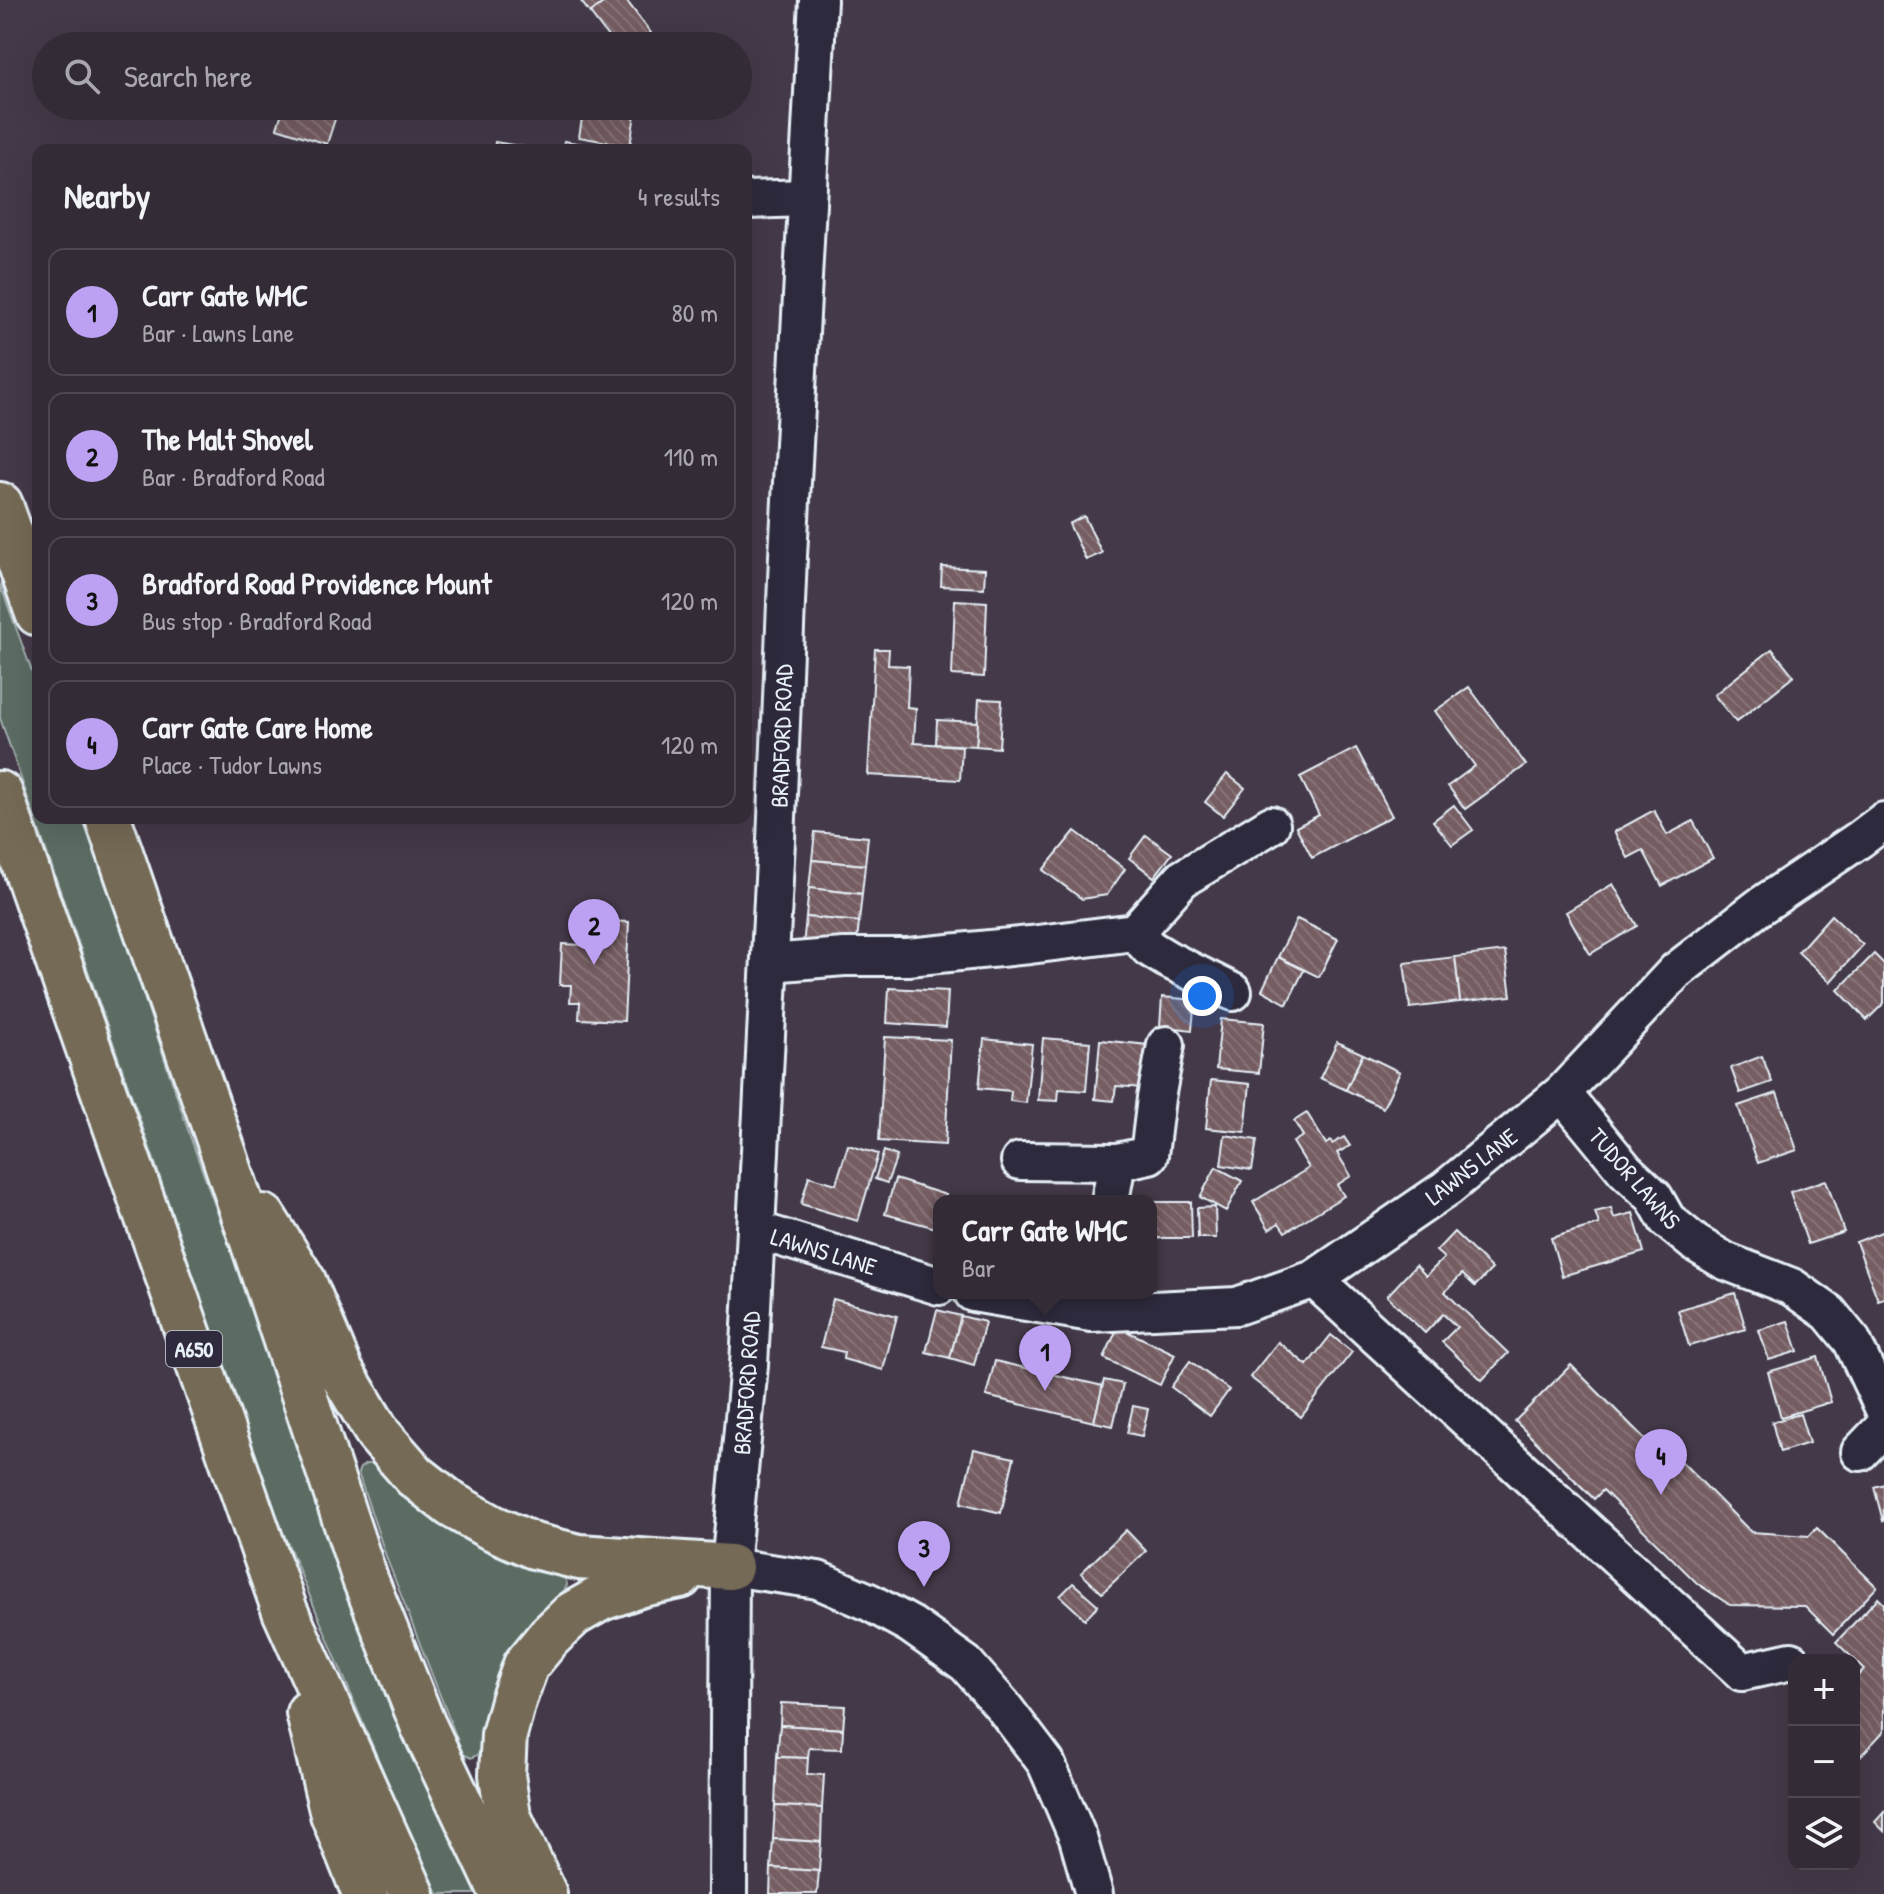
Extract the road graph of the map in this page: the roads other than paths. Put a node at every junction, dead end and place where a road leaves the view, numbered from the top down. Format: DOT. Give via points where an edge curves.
graph roads {
  1 [pos="818,0"];
  2 [pos="807,198"];
  3 [pos="752,200"];
  4 [pos="0,505"];
  5 [pos="32,596"];
  6 [pos="0,794"];
  7 [pos="110,824"];
  8 [pos="1271,825"];
  9 [pos="1876,841"];
  10 [pos="1135,932"];
  11 [pos="770,963"];
  12 [pos="1233,992"];
  13 [pos="1166,1045"];
  14 [pos="1562,1093"];
  15 [pos="224,1154"];
  16 [pos="1133,1159"];
  17 [pos="1020,1161"];
  18 [pos="1113,1195"];
  19 [pos="756,1230"];
  20 [pos="1314,1279"];
  21 [pos="933,1284"];
  22 [pos="1045,1299"];
  23 [pos="1093,1303"];
  24 [pos="1884,1409"];
  25 [pos="730,1567"];
  26 [pos="285,1611"];
  27 [pos="1788,1662"];
  28 [pos="365,1894"];
  29 [pos="412,1894"];
  30 [pos="503,1894"];
  31 [pos="544,1894"];
  32 [pos="728,1894"];
  33 [pos="1094,1894"];
  1 -- 2 [label="street, BRADFORD ROAD"];
  2 -- 3 [label="street"];
  2 -- 11 [label="street, BRADFORD ROAD"];
  4 -- 5 [label="highway"];
  6 -- 26 [label="highway, A650"];
  7 -- 15 [label="highway"];
  8 -- 10 [label="street" via="1182,879"];
  9 -- 14 [label="street, LAWNS LANE" via="1759,907 1676,971"];
  10 -- 11 [label="street" via="908,957"];
  10 -- 12 [label="street" via="1149,948"];
  11 -- 19 [label="street, BRADFORD ROAD"];
  13 -- 16 [label="street" via="1156,1098"];
  14 -- 20 [label="street, LAWNS LANE" via="1447,1188"];
  14 -- 24 [label="street, TUDOR LAWNS" via="1676,1228 1725,1261 1792,1287 1829,1313 1852,1341"];
  15 -- 25 [label="highway" via="303,1281 341,1372 379,1435 415,1476 452,1505 534,1546 579,1557"];
  15 -- 30 [label="highway" via="365,1579 423,1725"];
  16 -- 17 [label="street"];
  16 -- 18 [label="street"];
  19 -- 21 [label="street, LAWNS LANE"];
  19 -- 25 [label="street, BRADFORD ROAD"];
  20 -- 23 [label="street, LAWNS LANE" via="1237,1306"];
  20 -- 27 [label="street" via="1742,1672"];
  22 -- 23 [label="street, LAWNS LANE"];
  25 -- 31 [label="highway" via="642,1584 601,1598 573,1614 526,1665 504,1735 502,1775 508,1816"];
  25 -- 32 [label="street, BRADFORD ROAD"];
  25 -- 33 [label="street" via="818,1580 911,1625 966,1664 1046,1763 1078,1838"];
  26 -- 28 [label="highway" via="333,1814"];
  26 -- 29 [label="highway, A650"];
}
